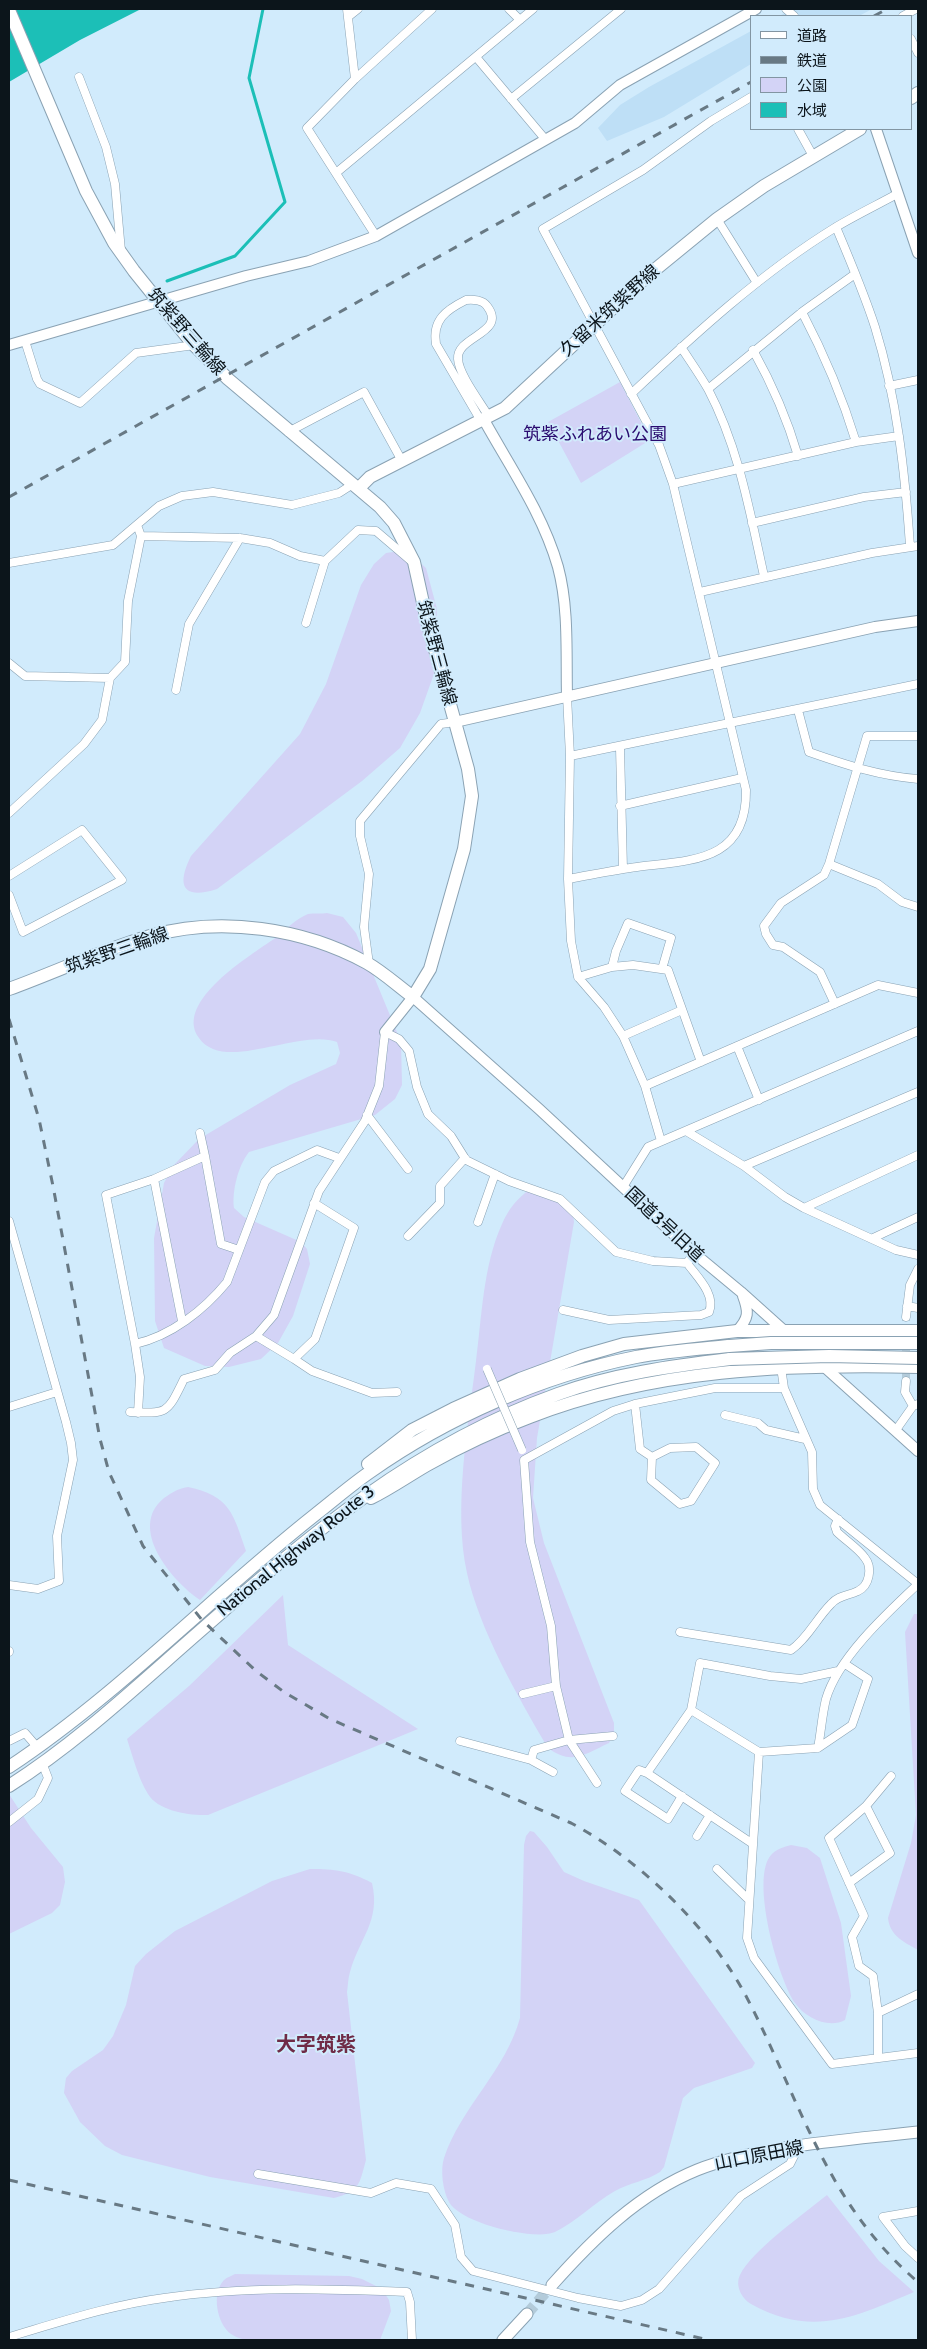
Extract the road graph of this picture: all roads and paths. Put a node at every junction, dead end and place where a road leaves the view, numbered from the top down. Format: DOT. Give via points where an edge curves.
graph roads {
  1 [pos="358,9"];
  2 [pos="432,9"];
  3 [pos="510,9"];
  4 [pos="533,9"];
  5 [pos="621,9"];
  6 [pos="756,9"];
  7 [pos="916,9"];
  8 [pos="9,10"];
  9 [pos="348,13"];
  10 [pos="905,15"];
  11 [pos="520,20"];
  12 [pos="912,41"];
  13 [pos="918,53"];
  14 [pos="476,58"];
  15 [pos="79,77"];
  16 [pos="355,79"];
  17 [pos="511,98"];
  18 [pos="750,98"];
  19 [pos="799,130"];
  20 [pos="858,130"];
  21 [pos="876,130"];
  22 [pos="545,138"];
  23 [pos="813,156"];
  24 [pos="336,173"];
  25 [pos="897,194"];
  26 [pos="717,220"];
  27 [pos="836,227"];
  28 [pos="376,236"];
  29 [pos="916,238"];
  30 [pos="121,252"];
  31 [pos="918,253"];
  32 [pos="855,274"];
  33 [pos="758,283"];
  34 [pos="158,302"];
  35 [pos="802,312"];
  36 [pos="594,326"];
  37 [pos="26,344"];
  38 [pos="9,345"];
  39 [pos="195,345"];
  40 [pos="681,347"];
  41 [pos="753,350"];
  42 [pos="918,380"];
  43 [pos="889,386"];
  44 [pos="708,389"];
  45 [pos="631,394"];
  46 [pos="485,419"];
  47 [pos="288,432"];
  48 [pos="899,436"];
  49 [pos="856,442"];
  50 [pos="798,456"];
  51 [pos="402,461"];
  52 [pos="740,469"];
  53 [pos="673,484"];
  54 [pos="356,486"];
  55 [pos="906,492"];
  56 [pos="752,523"];
  57 [pos="138,525"];
  58 [pos="141,536"];
  59 [pos="240,538"];
  60 [pos="914,546"];
  61 [pos="325,561"];
  62 [pos="414,562"];
  63 [pos="9,563"];
  64 [pos="764,576"];
  65 [pos="700,592"];
  66 [pos="918,621"];
  67 [pos="306,623"];
  68 [pos="9,664"];
  69 [pos="715,664"];
  70 [pos="110,678"];
  71 [pos="918,684"];
  72 [pos="176,690"];
  73 [pos="567,696"];
  74 [pos="798,710"];
  75 [pos="454,722"];
  76 [pos="730,723"];
  77 [pos="918,736"];
  78 [pos="620,748"];
  79 [pos="570,756"];
  80 [pos="857,770"];
  81 [pos="742,778"];
  82 [pos="918,779"];
  83 [pos="620,806"];
  84 [pos="9,813"];
  85 [pos="830,864"];
  86 [pos="622,869"];
  87 [pos="9,876"];
  88 [pos="568,879"];
  89 [pos="9,895"];
  90 [pos="918,906"];
  91 [pos="369,964"];
  92 [pos="612,968"];
  93 [pos="662,969"];
  94 [pos="578,977"];
  95 [pos="9,989"];
  96 [pos="918,993"];
  97 [pos="413,997"];
  98 [pos="835,1004"];
  99 [pos="682,1010"];
  100 [pos="918,1031"];
  101 [pos="385,1032"];
  102 [pos="623,1036"];
  103 [pos="737,1046"];
  104 [pos="701,1062"];
  105 [pos="645,1086"];
  106 [pos="918,1092"];
  107 [pos="759,1100"];
  108 [pos="367,1115"];
  109 [pos="686,1131"];
  110 [pos="200,1132"];
  111 [pos="662,1141"];
  112 [pos="918,1155"];
  113 [pos="205,1156"];
  114 [pos="339,1158"];
  115 [pos="465,1158"];
  116 [pos="744,1166"];
  117 [pos="408,1169"];
  118 [pos="495,1174"];
  119 [pos="154,1179"];
  120 [pos="623,1187"];
  121 [pos="314,1203"];
  122 [pos="804,1208"];
  123 [pos="918,1217"];
  124 [pos="9,1221"];
  125 [pos="478,1222"];
  126 [pos="408,1236"];
  127 [pos="873,1238"];
  128 [pos="239,1250"];
  129 [pos="694,1253"];
  130 [pos="918,1255"];
  131 [pos="687,1263"];
  132 [pos="918,1269"];
  133 [pos="741,1292"];
  134 [pos="907,1306"];
  135 [pos="918,1308"];
  136 [pos="563,1310"];
  137 [pos="906,1317"];
  138 [pos="182,1321"];
  139 [pos="781,1330"];
  140 [pos="737,1331"];
  141 [pos="918,1331"];
  142 [pos="256,1336"];
  143 [pos="918,1343"];
  144 [pos="136,1344"];
  145 [pos="918,1358"];
  146 [pos="294,1359"];
  147 [pos="918,1366"];
  148 [pos="781,1368"];
  149 [pos="827,1368"];
  150 [pos="487,1369"];
  151 [pos="906,1381"];
  152 [pos="784,1388"];
  153 [pos="57,1392"];
  154 [pos="397,1392"];
  155 [pos="635,1404"];
  156 [pos="916,1405"];
  157 [pos="9,1407"];
  158 [pos="725,1415"];
  159 [pos="896,1430"];
  160 [pos="806,1439"];
  161 [pos="918,1451"];
  162 [pos="652,1457"];
  163 [pos="524,1460"];
  164 [pos="335,1516"];
  165 [pos="310,1518"];
  166 [pos="838,1520"];
  167 [pos="918,1584"];
  168 [pos="9,1585"];
  169 [pos="680,1632"];
  170 [pos="845,1664"];
  171 [pos="838,1671"];
  172 [pos="556,1686"];
  173 [pos="523,1694"];
  174 [pos="691,1710"];
  175 [pos="613,1736"];
  176 [pos="569,1740"];
  177 [pos="9,1741"];
  178 [pos="460,1741"];
  179 [pos="38,1748"];
  180 [pos="818,1748"];
  181 [pos="759,1752"];
  182 [pos="531,1760"];
  183 [pos="43,1765"];
  184 [pos="9,1767"];
  185 [pos="553,1772"];
  186 [pos="647,1773"];
  187 [pos="891,1776"];
  188 [pos="597,1783"];
  189 [pos="9,1786"];
  190 [pos="682,1796"];
  191 [pos="866,1806"];
  192 [pos="710,1815"];
  193 [pos="9,1822"];
  194 [pos="697,1836"];
  195 [pos="753,1844"];
  196 [pos="717,1870"];
  197 [pos="849,1883"];
  198 [pos="749,1900"];
  199 [pos="918,1994"];
  200 [pos="878,2013"];
  201 [pos="918,2053"];
  202 [pos="878,2058"];
  203 [pos="918,2132"];
  204 [pos="798,2148"];
  205 [pos="258,2174"];
  206 [pos="918,2211"];
  207 [pos="918,2258"];
  208 [pos="552,2285"];
  209 [pos="527,2314"];
  210 [pos="9,2337"];
  211 [pos="412,2340"];
  212 [pos="503,2340"];
  1 -- 9 [label="street"];
  2 -- 16 [label="street"];
  3 -- 11 [label="street"];
  4 -- 11 [label="street"];
  5 -- 17 [label="street"];
  6 -- 22 [label="street" via="620,85 575,123"];
  7 -- 10 [label="street"];
  8 -- 30 [label="main road, 筑紫野三輪線" via="86,191"];
  9 -- 16 [label="street"];
  11 -- 14 [label="street"];
  12 -- 13 [label="street"];
  14 -- 17 [label="street"];
  14 -- 24 [label="street"];
  15 -- 30 [label="street" via="106,147 115,184"];
  16 -- 24 [label="street" via="307,128"];
  17 -- 22 [label="street"];
  18 -- 36 [label="street" via="643,170 543,229"];
  19 -- 23 [label="street"];
  20 -- 23 [label="main road, 久留米筑紫野線"];
  21 -- 25 [label="street"];
  22 -- 28 [label="street"];
  23 -- 26 [label="main road, 久留米筑紫野線"];
  24 -- 28 [label="street"];
  25 -- 27 [label="street"];
  25 -- 29 [label="street"];
  26 -- 33 [label="street"];
  26 -- 36 [label="main road, 久留米筑紫野線" via="646,277"];
  27 -- 32 [label="street"];
  27 -- 33 [label="street"];
  28 -- 34 [label="street" via="308,261"];
  29 -- 31 [label="street"];
  30 -- 34 [label="main road, 筑紫野三輪線"];
  32 -- 35 [label="street"];
  32 -- 43 [label="street" via="875,328"];
  33 -- 40 [label="street"];
  34 -- 38 [label="street"];
  34 -- 39 [label="main road, 筑紫野三輪線"];
  35 -- 41 [label="street"];
  35 -- 49 [label="street" via="832,374"];
  36 -- 45 [label="street"];
  36 -- 46 [label="main road, 久留米筑紫野線" via="505,408"];
  37 -- 39 [label="street" via="40,384 80,403 136,353"];
  39 -- 47 [label="main road, 筑紫野三輪線"];
  40 -- 44 [label="street"];
  40 -- 45 [label="street"];
  41 -- 44 [label="street"];
  41 -- 50 [label="street" via="782,408"];
  42 -- 43 [label="street"];
  43 -- 48 [label="street"];
  44 -- 52 [label="street"];
  45 -- 53 [label="street" via="659,445"];
  46 -- 46 [label="street" via="436,344 435,328 442,315 466,300 487,305 492,320 488,329 462,346 458,360"];
  46 -- 51 [label="main road, 久留米筑紫野線"];
  46 -- 73 [label="street" via="543,525 558,568 564,611"];
  47 -- 51 [label="street" via="364,392"];
  47 -- 54 [label="main road, 筑紫野三輪線"];
  48 -- 49 [label="street"];
  48 -- 55 [label="street"];
  49 -- 50 [label="street"];
  50 -- 52 [label="street"];
  51 -- 54 [label="main road, 久留米筑紫野線"];
  52 -- 53 [label="street"];
  52 -- 56 [label="street"];
  53 -- 65 [label="street"];
  54 -- 57 [label="street" via="292,505 213,492 182,496 159,506"];
  54 -- 62 [label="main road, 筑紫野三輪線" via="394,523"];
  55 -- 56 [label="street" via="864,497"];
  55 -- 60 [label="street"];
  56 -- 64 [label="street"];
  57 -- 58 [label="street"];
  57 -- 63 [label="street" via="113,544"];
  58 -- 59 [label="street"];
  58 -- 70 [label="street" via="128,601 124,662"];
  59 -- 61 [label="street" via="270,543 300,556"];
  59 -- 72 [label="street" via="189,624"];
  60 -- 64 [label="street"];
  61 -- 62 [label="street" via="358,530 376,531"];
  61 -- 67 [label="street"];
  62 -- 75 [label="main road, 筑紫野三輪線"];
  64 -- 65 [label="street"];
  65 -- 69 [label="street"];
  66 -- 69 [label="street" via="875,627"];
  68 -- 70 [label="street" via="25,676"];
  69 -- 73 [label="street"];
  69 -- 76 [label="street"];
  70 -- 84 [label="street" via="102,720 84,744"];
  71 -- 74 [label="street"];
  73 -- 75 [label="street"];
  73 -- 79 [label="street"];
  74 -- 76 [label="street"];
  74 -- 80 [label="street" via="809,752"];
  75 -- 91 [label="street" via="441,724 360,821 360,836 369,874 364,927"];
  75 -- 97 [label="main road, 筑紫野三輪線" via="470,778 469,823 430,968"];
  76 -- 78 [label="street"];
  76 -- 81 [label="street"];
  77 -- 80 [label="street" via="868,736"];
  78 -- 79 [label="street"];
  78 -- 83 [label="street"];
  79 -- 88 [label="street"];
  80 -- 82 [label="street"];
  80 -- 85 [label="street"];
  81 -- 83 [label="street"];
  81 -- 86 [label="street" via="746,806 742,825 730,842 695,860"];
  83 -- 86 [label="street"];
  85 -- 90 [label="street" via="878,884 902,902"];
  85 -- 98 [label="street" via="824,875 782,903 764,926 773,945 783,947 820,972"];
  86 -- 88 [label="street"];
  87 -- 89 [label="street" via="82,830 122,880 24,932"];
  88 -- 94 [label="street" via="570,942"];
  91 -- 95 [label="main road, 筑紫野三輪線" via="295,935 213,925 151,936"];
  91 -- 97 [label="main road, 筑紫野三輪線"];
  92 -- 93 [label="street" via="633,964"];
  92 -- 93 [label="street" via="628,923 671,938"];
  92 -- 94 [label="street"];
  93 -- 99 [label="street" via="668,970"];
  94 -- 102 [label="street"];
  96 -- 98 [label="street" via="878,985"];
  97 -- 101 [label="street"];
  97 -- 120 [label="street, 国道3号旧道"];
  98 -- 103 [label="street"];
  99 -- 102 [label="street"];
  99 -- 104 [label="street"];
  100 -- 107 [label="street"];
  101 -- 108 [label="street" via="379,1086"];
  101 -- 115 [label="street" via="399,1039 408,1051 428,1114 451,1136"];
  102 -- 105 [label="street"];
  103 -- 104 [label="street"];
  103 -- 107 [label="street"];
  104 -- 105 [label="street"];
  105 -- 111 [label="street"];
  106 -- 116 [label="street"];
  107 -- 109 [label="street"];
  108 -- 114 [label="street"];
  108 -- 117 [label="street"];
  109 -- 111 [label="street"];
  109 -- 116 [label="street"];
  110 -- 113 [label="street"];
  111 -- 120 [label="street" via="648,1147"];
  112 -- 122 [label="street"];
  113 -- 119 [label="street"];
  113 -- 128 [label="street" via="221,1244"];
  114 -- 121 [label="street"];
  114 -- 128 [label="street" via="317,1150 274,1171 265,1182"];
  115 -- 118 [label="street"];
  115 -- 126 [label="street" via="440,1186 440,1203"];
  116 -- 122 [label="street"];
  118 -- 125 [label="street"];
  118 -- 131 [label="street" via="560,1199 616,1252"];
  119 -- 138 [label="street"];
  119 -- 144 [label="street" via="106,1195"];
  120 -- 129 [label="street, 国道3号旧道"];
  121 -- 142 [label="street" via="274,1316"];
  121 -- 146 [label="street" via="354,1228 315,1339"];
  122 -- 127 [label="street"];
  123 -- 127 [label="street"];
  124 -- 153 [label="street"];
  127 -- 130 [label="street" via="896,1250"];
  128 -- 138 [label="street" via="227,1282 217,1294"];
  129 -- 131 [label="street"];
  129 -- 133 [label="street, 国道3号旧道"];
  131 -- 136 [label="street" via="710,1296 712,1305 709,1312 609,1320"];
  132 -- 134 [label="street" via="910,1285"];
  133 -- 139 [label="street, 国道3号旧道"];
  133 -- 140 [label="street" via="748,1308 746,1322"];
  134 -- 135 [label="street"];
  134 -- 137 [label="street"];
  138 -- 144 [label="street" via="162,1336"];
  139 -- 140 [label="main road"];
  139 -- 141 [label="main road"];
  139 -- 149 [label="street, 国道3号旧道"];
  140 -- 165 [label="main road" via="624,1344 520,1379 412,1430 367,1465"];
  142 -- 144 [label="street" via="230,1353 215,1370 184,1379 170,1407 159,1413 134,1413 140,1377"];
  142 -- 146 [label="street"];
  143 -- 165 [label="main road, National Highway Route 3, bridge" via="729,1346 634,1358 556,1379 490,1404 416,1442 369,1472"];
  145 -- 164 [label="main road, National Highway Route 3, bridge" via="829,1356 730,1360 638,1372 559,1393 422,1457"];
  146 -- 154 [label="street" via="312,1372 372,1392"];
  147 -- 149 [label="main road"];
  148 -- 149 [label="main road"];
  148 -- 152 [label="street"];
  148 -- 164 [label="main road" via="696,1375 657,1382 599,1394 529,1417 427,1465"];
  149 -- 159 [label="street, 国道3号旧道"];
  150 -- 163 [label="street, bridge"];
  151 -- 156 [label="street" via="905,1392"];
  152 -- 155 [label="street" via="715,1388"];
  152 -- 160 [label="street"];
  153 -- 157 [label="street"];
  153 -- 168 [label="street" via="72,1443 73,1460 57,1536 59,1581 38,1590"];
  155 -- 162 [label="street" via="640,1449"];
  155 -- 163 [label="street" via="613,1411"];
  156 -- 159 [label="street"];
  158 -- 160 [label="street" via="758,1422 766,1430"];
  159 -- 161 [label="street, 国道3号旧道"];
  160 -- 166 [label="street" via="812,1452 813,1489 820,1505"];
  162 -- 162 [label="street" via="670,1448 696,1447 715,1463 691,1501 680,1504 651,1480"];
  163 -- 172 [label="street" via="530,1542 551,1626"];
  164 -- 183 [label="main road, National Highway Route 3"];
  165 -- 179 [label="main road, National Highway Route 3" via="78,1718"];
  166 -- 167 [label="street"];
  166 -- 169 [label="street" via="834,1526 836,1532 866,1559 867,1583 831,1604 791,1650"];
  167 -- 170 [label="street" via="878,1622"];
  170 -- 171 [label="street"];
  170 -- 180 [label="street" via="868,1679 852,1725"];
  171 -- 174 [label="street" via="801,1679 700,1663"];
  171 -- 180 [label="street" via="826,1699"];
  172 -- 173 [label="street"];
  172 -- 176 [label="street"];
  174 -- 181 [label="street"];
  174 -- 186 [label="street"];
  175 -- 176 [label="street"];
  176 -- 182 [label="street" via="534,1750"];
  176 -- 188 [label="street"];
  177 -- 179 [label="street" via="25,1733"];
  178 -- 182 [label="street"];
  179 -- 184 [label="main road, National Highway Route 3"];
  180 -- 181 [label="street"];
  181 -- 195 [label="street"];
  182 -- 185 [label="street"];
  183 -- 189 [label="main road, National Highway Route 3"];
  183 -- 193 [label="street" via="48,1778 38,1799"];
  186 -- 190 [label="street"];
  186 -- 190 [label="street" via="639,1770 626,1791 668,1819"];
  187 -- 191 [label="street"];
  190 -- 192 [label="street"];
  191 -- 197 [label="street" via="830,1838"];
  191 -- 197 [label="street" via="890,1853"];
  192 -- 194 [label="street"];
  192 -- 195 [label="street"];
  195 -- 198 [label="street"];
  196 -- 198 [label="street"];
  197 -- 200 [label="street" via="864,1916 852,1937 858,1966 873,1976"];
  198 -- 202 [label="street" via="747,1938 754,1958 832,2064"];
  199 -- 200 [label="street"];
  200 -- 202 [label="street"];
  201 -- 202 [label="street"];
  203 -- 204 [label="main road, 山口原田線"];
  204 -- 205 [label="street" via="790,2164 741,2196 660,2289 642,2300 621,2306 473,2271 461,2257 455,2225 431,2189 396,2183 371,2193"];
  204 -- 208 [label="main road, 山口原田線" via="732,2159 696,2170 662,2188 628,2210 592,2241"];
  206 -- 207 [label="street" via="883,2217"];
  209 -- 212 [label="main road"];
  210 -- 211 [label="street" via="101,2311 164,2298 260,2291 349,2290 407,2292"];
}
